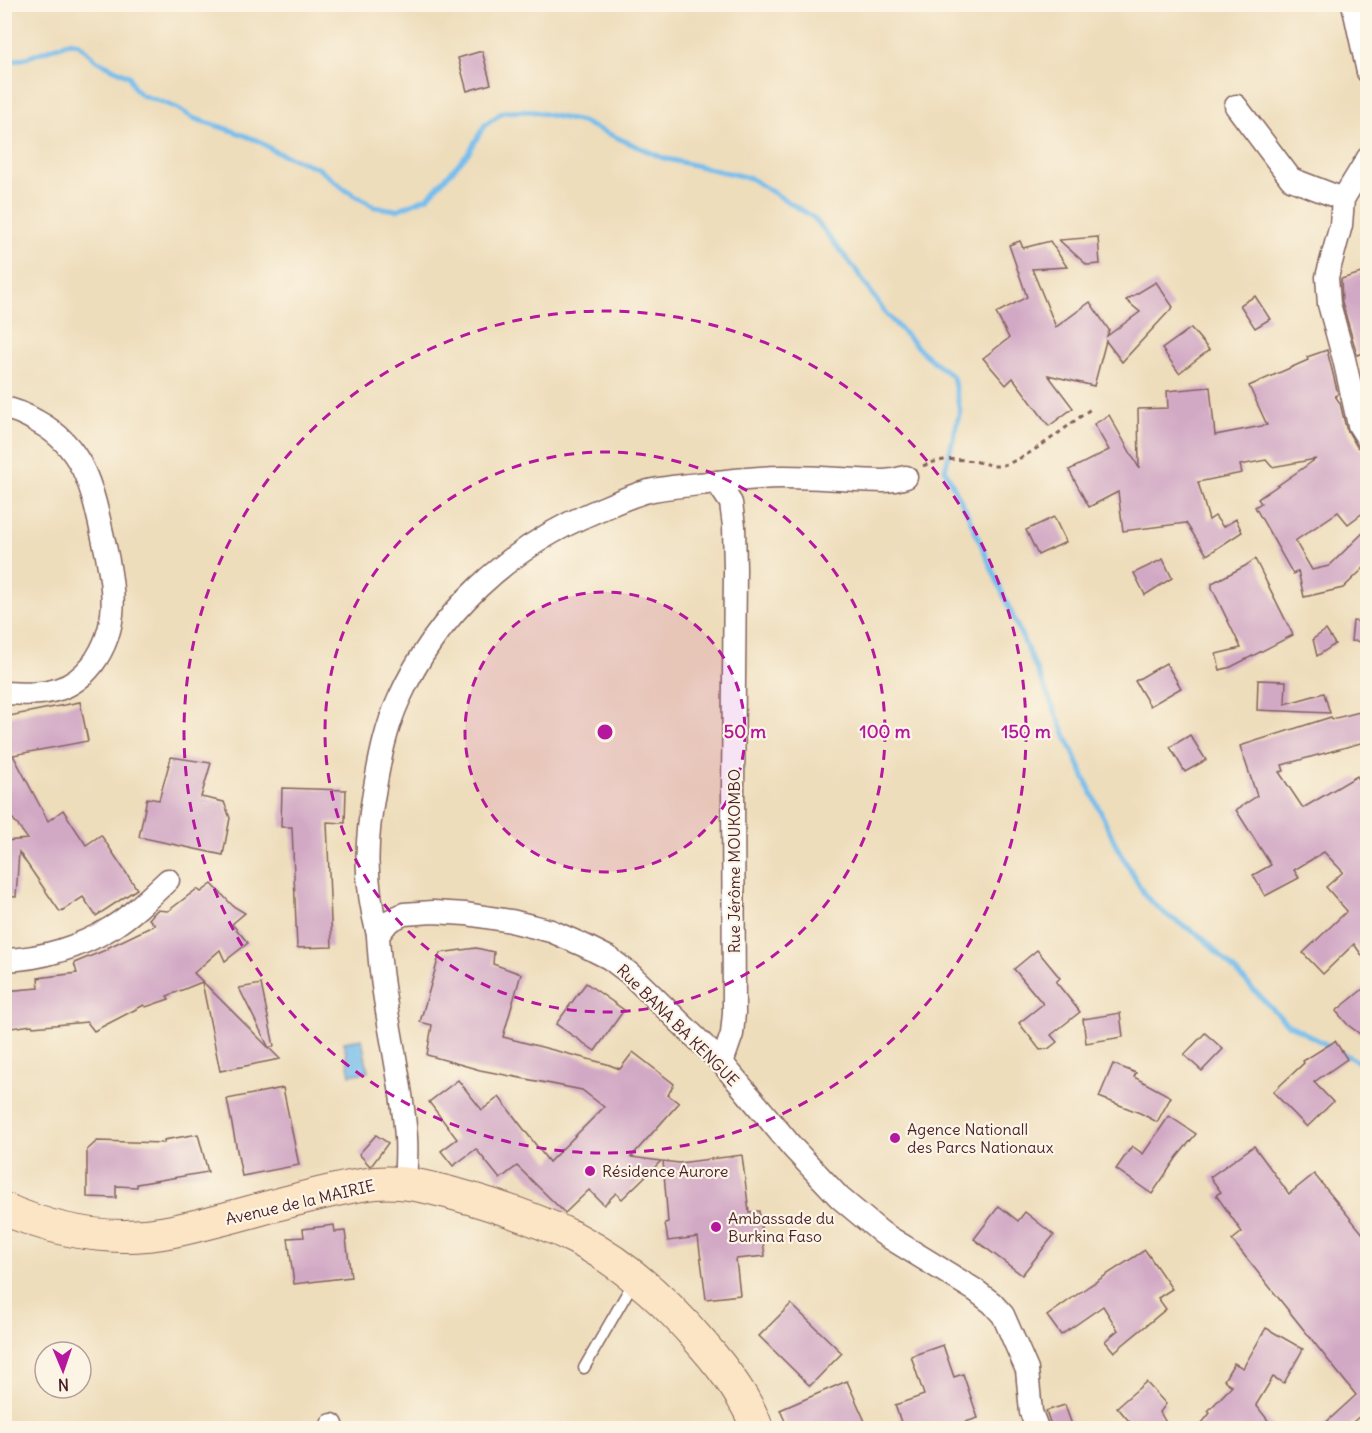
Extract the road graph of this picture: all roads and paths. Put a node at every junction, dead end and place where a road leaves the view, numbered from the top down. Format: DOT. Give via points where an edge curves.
graph roads {
  1 [pos="1353,4"];
  2 [pos="1368,72"];
  3 [pos="1236,106"];
  4 [pos="1368,158"];
  5 [pos="1344,199"];
  6 [pos="4,408"];
  7 [pos="1092,408"];
  8 [pos="1368,439"];
  9 [pos="912,472"];
  10 [pos="717,482"];
  11 [pos="4,693"];
  12 [pos="168,880"];
  13 [pos="378,935"];
  14 [pos="4,960"];
  15 [pos="722,1063"];
  16 [pos="405,1183"];
  17 [pos="4,1209"];
  18 [pos="636,1278"];
  19 [pos="584,1368"];
  20 [pos="757,1428"];
  21 [pos="1037,1428"];
  1 -- 2 [label="street"];
  3 -- 5 [label="street" via="1291,179"];
  4 -- 5 [label="street"];
  5 -- 8 [label="street" via="1327,278 1329,304 1359,425"];
  6 -- 11 [label="street" via="45,425 62,438 82,465 108,560 113,617 97,658 74,682 40,693"];
  7 -- 9 [label="path" via="1016,461 996,466 951,459 935,461"];
  9 -- 10 [label="street" via="884,481 787,477"];
  10 -- 13 [label="street" via="653,490 578,519 511,558 440,629 398,700 378,768 369,819 367,868"];
  10 -- 15 [label="street, Rue Jérôme MOUKOMBO" via="731,503 735,569 734,1012 732,1034"];
  12 -- 14 [label="street" via="111,928 60,950"];
  13 -- 15 [label="street, Rue BANA BA KENGUE" via="389,921 404,914 433,912 511,921 551,931 609,958 629,973"];
  13 -- 16 [label="street" via="406,1138"];
  15 -- 21 [label="street, Rue BANA BA KENGUE" via="840,1198 882,1233 975,1290 1003,1315 1027,1370 1031,1412"];
  16 -- 17 [label="main road, Avenue de la MAIRIE" via="344,1189 171,1232 134,1236 75,1232"];
  16 -- 18 [label="main road, Avenue de la MAIRIE" via="487,1203 550,1226"];
  18 -- 19 [label="lane"];
  18 -- 20 [label="main road, Avenue de la MAIRIE" via="666,1304 717,1361"];
}
